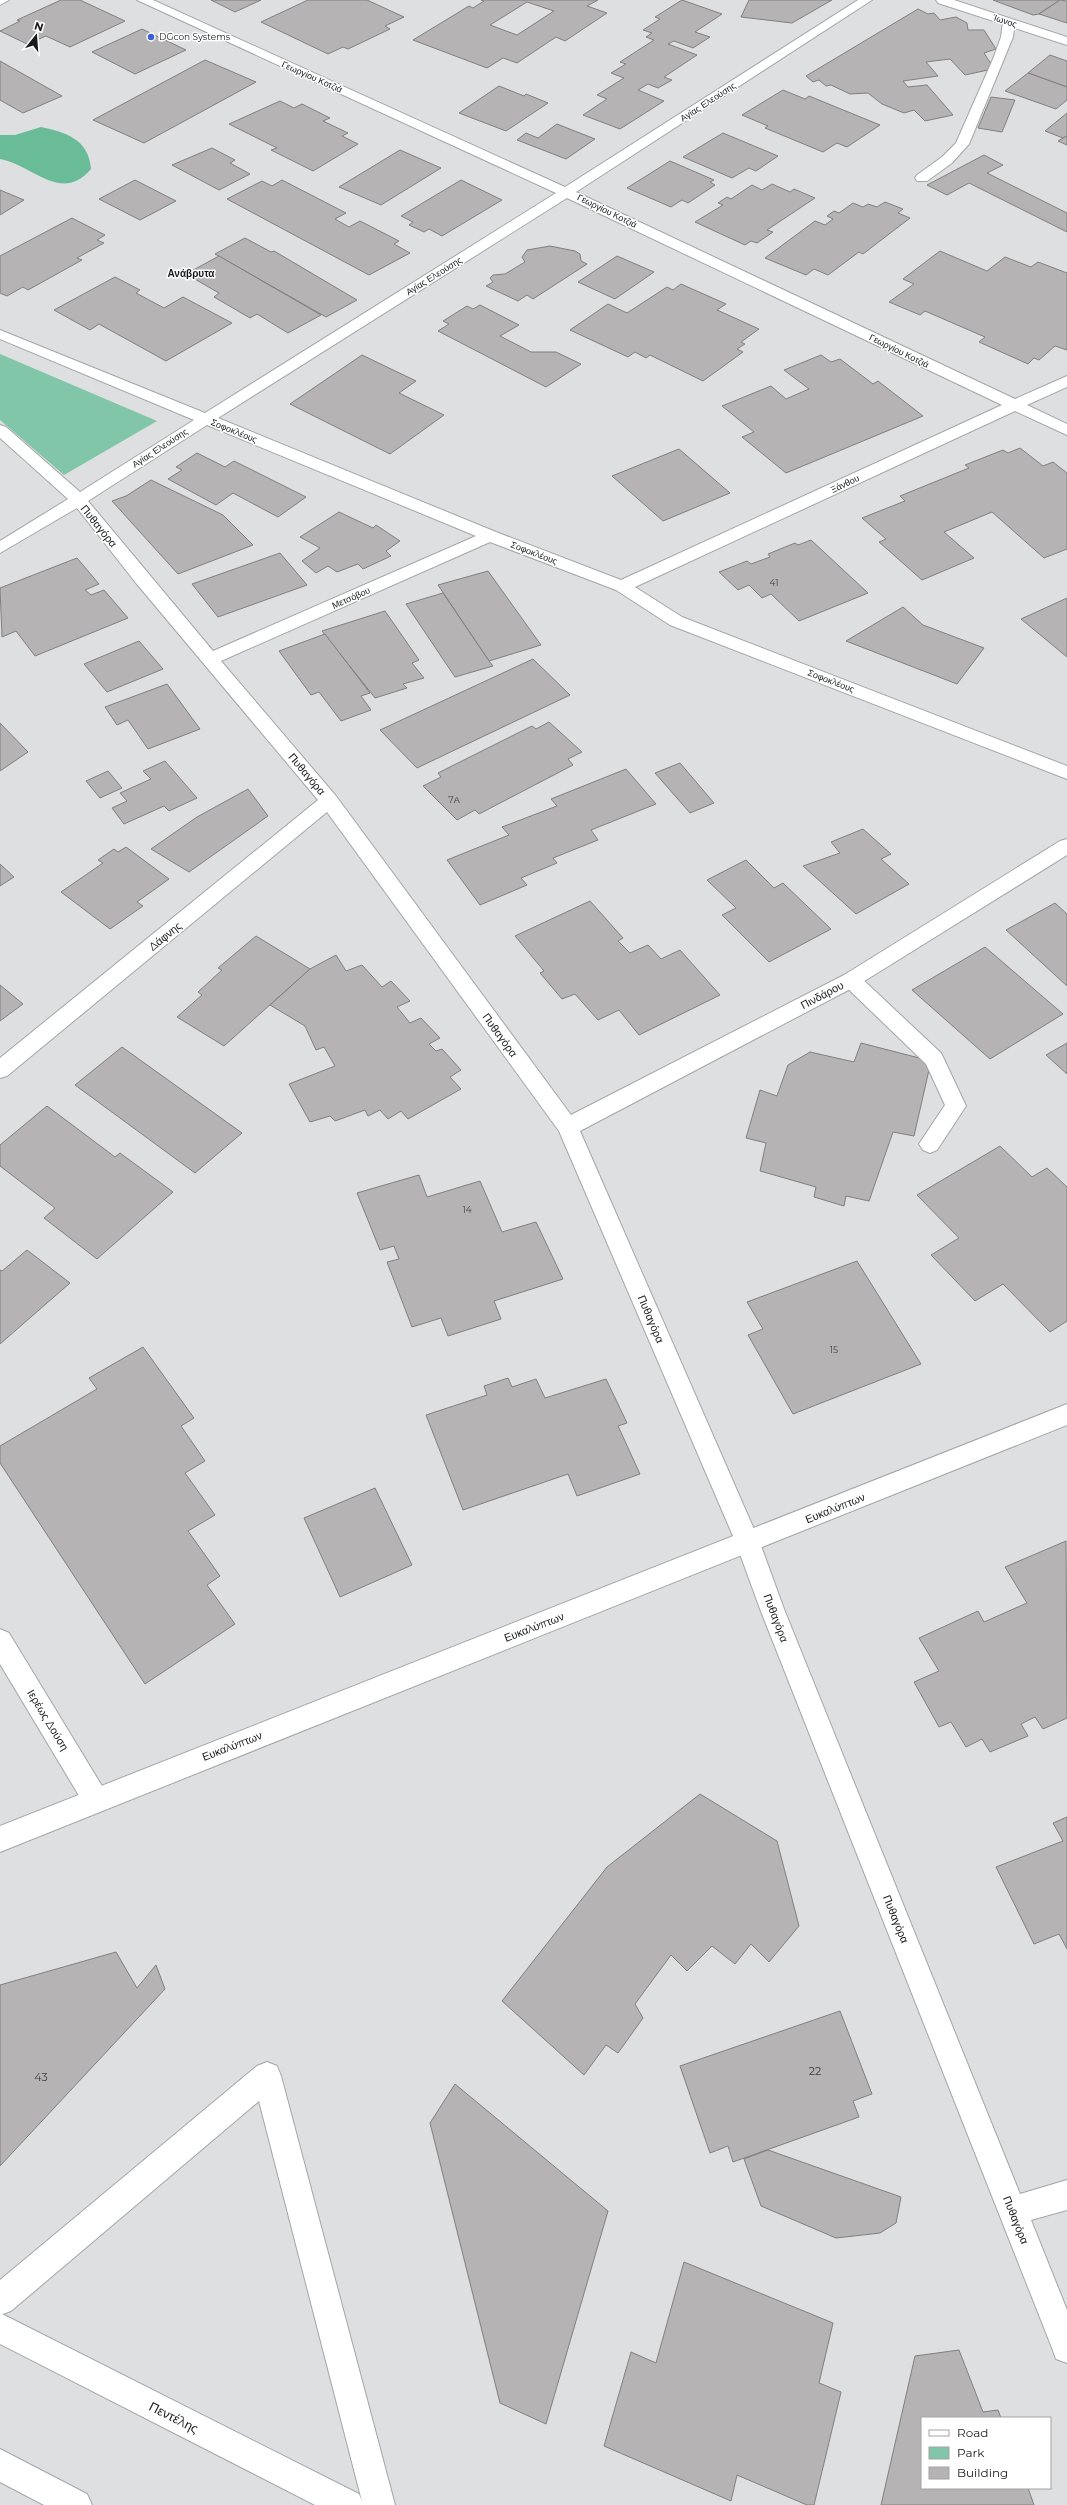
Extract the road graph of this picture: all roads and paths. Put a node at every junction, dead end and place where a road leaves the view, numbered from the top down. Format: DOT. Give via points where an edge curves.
graph roads {
  1 [pos="143,0"];
  2 [pos="866,0"];
  3 [pos="942,0"];
  4 [pos="1009,22"];
  5 [pos="1067,41"];
  6 [pos="922,178"];
  7 [pos="568,193"];
  8 [pos="0,334"];
  9 [pos="1067,382"];
  10 [pos="1015,406"];
  11 [pos="205,419"];
  12 [pos="0,430"];
  13 [pos="1067,430"];
  14 [pos="80,501"];
  15 [pos="490,536"];
  16 [pos="0,548"];
  17 [pos="622,586"];
  18 [pos="211,660"];
  19 [pos="1067,773"];
  20 [pos="329,801"];
  21 [pos="1067,846"];
  22 [pos="851,980"];
  23 [pos="0,1070"];
  24 [pos="568,1127"];
  25 [pos="930,1144"];
  26 [pos="1067,1414"];
  27 [pos="748,1543"];
  28 [pos="0,1641"];
  29 [pos="96,1800"];
  30 [pos="0,1839"];
  31 [pos="1067,2195"];
  32 [pos="1013,2212"];
  33 [pos="0,2300"];
  34 [pos="0,2328"];
  35 [pos="1067,2348"];
  36 [pos="0,2465"];
  37 [pos="76,2505"];
  38 [pos="348,2505"];
  39 [pos="379,2505"];
  1 -- 7 [label="street, Γεωργίου Κοτζιά"];
  2 -- 7 [label="street, Αγίας Ελεούσης"];
  3 -- 4 [label="street, Ίωνος"];
  4 -- 5 [label="street, Ίωνος"];
  4 -- 6 [label="street" via="999,59 962,144 947,160"];
  7 -- 10 [label="street, Γεωργίου Κοτζιά"];
  7 -- 11 [label="street, Αγίας Ελεούσης"];
  8 -- 11 [label="street, Σοφοκλέους"];
  9 -- 10 [label="street, Ξάνθου"];
  10 -- 13 [label="street, Γεωργίου Κοτζιά"];
  10 -- 17 [label="street, Ξάνθου"];
  11 -- 14 [label="street, Αγίας Ελεούσης"];
  11 -- 15 [label="street, Σοφοκλέους"];
  12 -- 14 [label="street, Πυθαγόρα"];
  14 -- 16 [label="street, Αγίας Ελεούσης"];
  14 -- 18 [label="street, Πυθαγόρα"];
  15 -- 17 [label="street, Σοφοκλέους"];
  15 -- 18 [label="street, Μετσόβου"];
  17 -- 19 [label="street, Σοφοκλέους" via="676,621"];
  18 -- 20 [label="street, Πυθαγόρα"];
  20 -- 23 [label="street, Δάφνης"];
  20 -- 24 [label="street, Πυθαγόρα"];
  21 -- 22 [label="street, Πινδάρου"];
  22 -- 24 [label="street, Πινδάρου"];
  22 -- 25 [label="street" via="934,1058 956,1106"];
  24 -- 27 [label="street, Πυθαγόρα"];
  26 -- 27 [label="street, Ευκαλύπτων"];
  27 -- 29 [label="street, Ευκαλύπτων"];
  27 -- 32 [label="street, Πυθαγόρα"];
  28 -- 29 [label="street, Ιερέως Δούση"];
  29 -- 30 [label="street, Ευκαλύπτων"];
  31 -- 32 [label="street"];
  32 -- 35 [label="street, Πυθαγόρα"];
  33 -- 39 [label="street" via="267,2076"];
  34 -- 38 [label="street, Πεντέλης"];
  36 -- 37 [label="street"];
}
